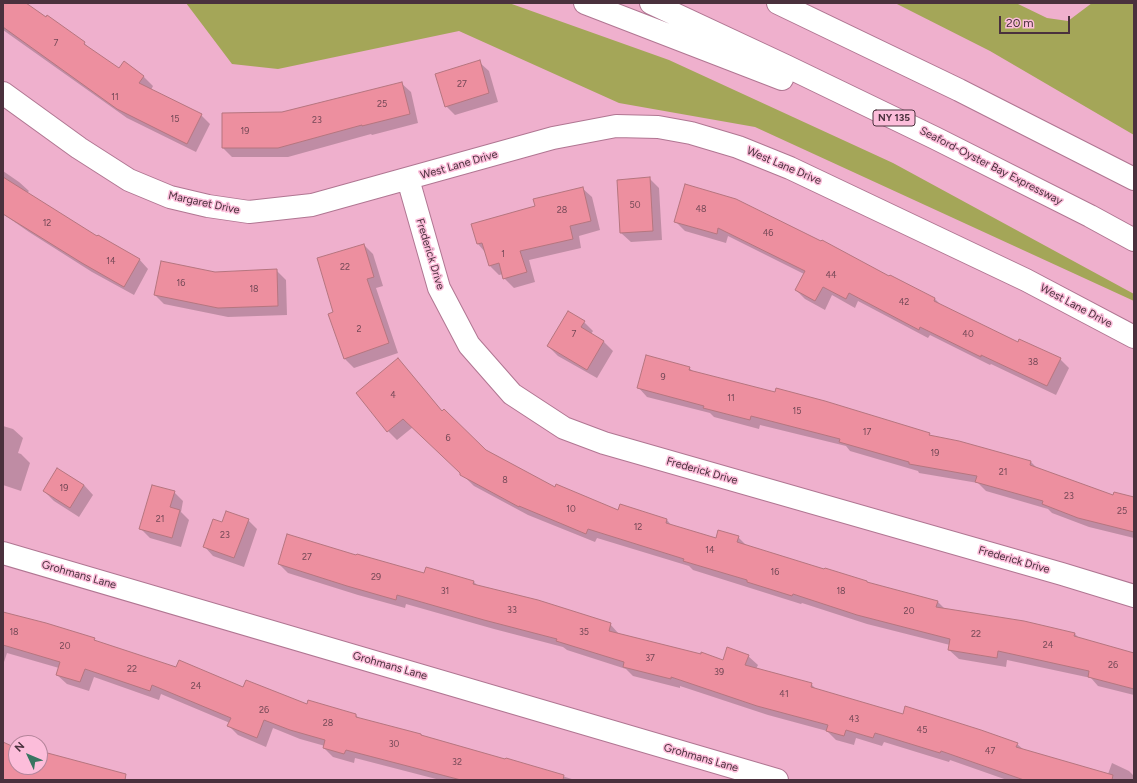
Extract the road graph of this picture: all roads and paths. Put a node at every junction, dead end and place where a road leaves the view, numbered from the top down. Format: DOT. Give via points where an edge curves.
graph roads {
  1 [pos="586,3"];
  2 [pos="651,3"];
  3 [pos="778,3"];
  4 [pos="814,3"];
  5 [pos="959,90"];
  6 [pos="3,93"];
  7 [pos="935,138"];
  8 [pos="408,179"];
  9 [pos="1134,180"];
  10 [pos="1134,240"];
  11 [pos="1134,337"];
  12 [pos="3,553"];
  13 [pos="1134,596"];
  14 [pos="778,780"];
  1 -- 7 [label="main road"];
  2 -- 7 [label="main road, Seaford-Oyster Bay Expressway / NY 135"];
  3 -- 5 [label="main road"];
  4 -- 5 [label="main road"];
  5 -- 9 [label="main road"];
  6 -- 8 [label="main road, Margaret Drive" via="129,180 170,197 208,206 249,212 312,205"];
  7 -- 10 [label="main road, Seaford-Oyster Bay Expressway / NY 135"];
  8 -- 11 [label="main road, West Lane Drive" via="553,138 616,126 658,127 691,133 738,147 790,168 1026,280"];
  8 -- 13 [label="main road, Frederick Drive" via="439,288 469,345 512,394 564,428 604,443"];
  12 -- 14 [label="main road, Grohmans Lane"];
}
